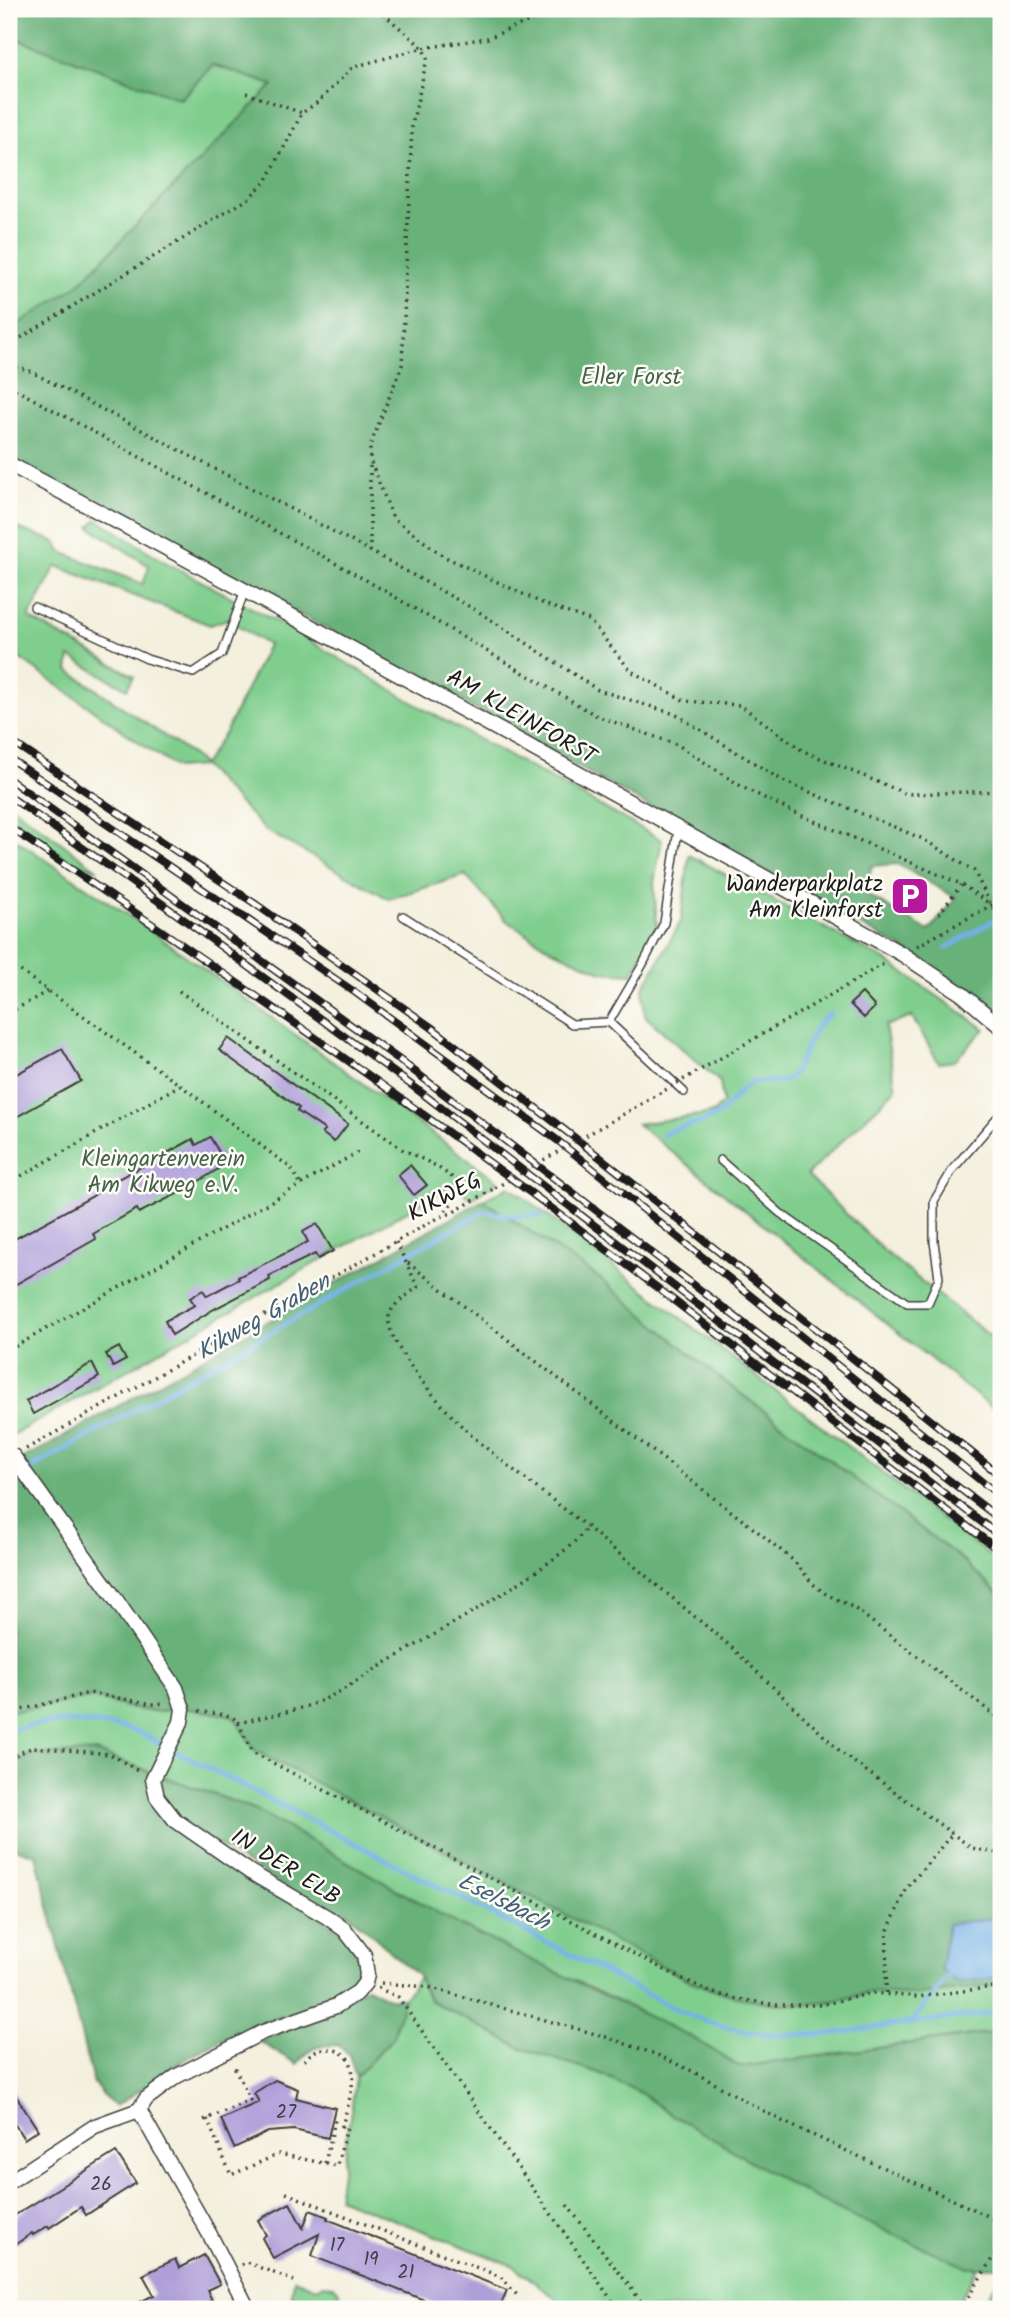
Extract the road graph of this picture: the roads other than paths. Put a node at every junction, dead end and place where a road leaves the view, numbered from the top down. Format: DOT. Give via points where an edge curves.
graph roads {
  1 [pos="9,464"];
  2 [pos="246,589"];
  3 [pos="34,607"];
  4 [pos="678,830"];
  5 [pos="403,916"];
  6 [pos="609,1022"];
  7 [pos="1001,1027"];
  8 [pos="684,1093"];
  9 [pos="1001,1112"];
  10 [pos="720,1160"];
  11 [pos="13,1457"];
  12 [pos="139,2110"];
  13 [pos="9,2181"];
  14 [pos="248,2309"];
  1 -- 2 [label="street, AM KLEINFORST"];
  2 -- 3 [label="lane" via="222,654 193,673 147,659"];
  2 -- 4 [label="street, AM KLEINFORST"];
  4 -- 6 [label="lane" via="664,923"];
  4 -- 7 [label="street, AM KLEINFORST" via="902,954 942,979"];
  5 -- 6 [label="lane" via="572,1024"];
  6 -- 8 [label="lane"];
  9 -- 10 [label="lane" via="953,1169 934,1200 939,1278 928,1303 907,1303 780,1213"];
  11 -- 12 [label="street, IN DER ELB" via="176,1688 182,1706 179,1728 156,1773 157,1797 174,1820 345,1930 364,1955 367,1975 358,1992 336,2006 263,2032 177,2076 146,2098"];
  12 -- 13 [label="street" via="95,2126"];
  12 -- 14 [label="street"];
}
